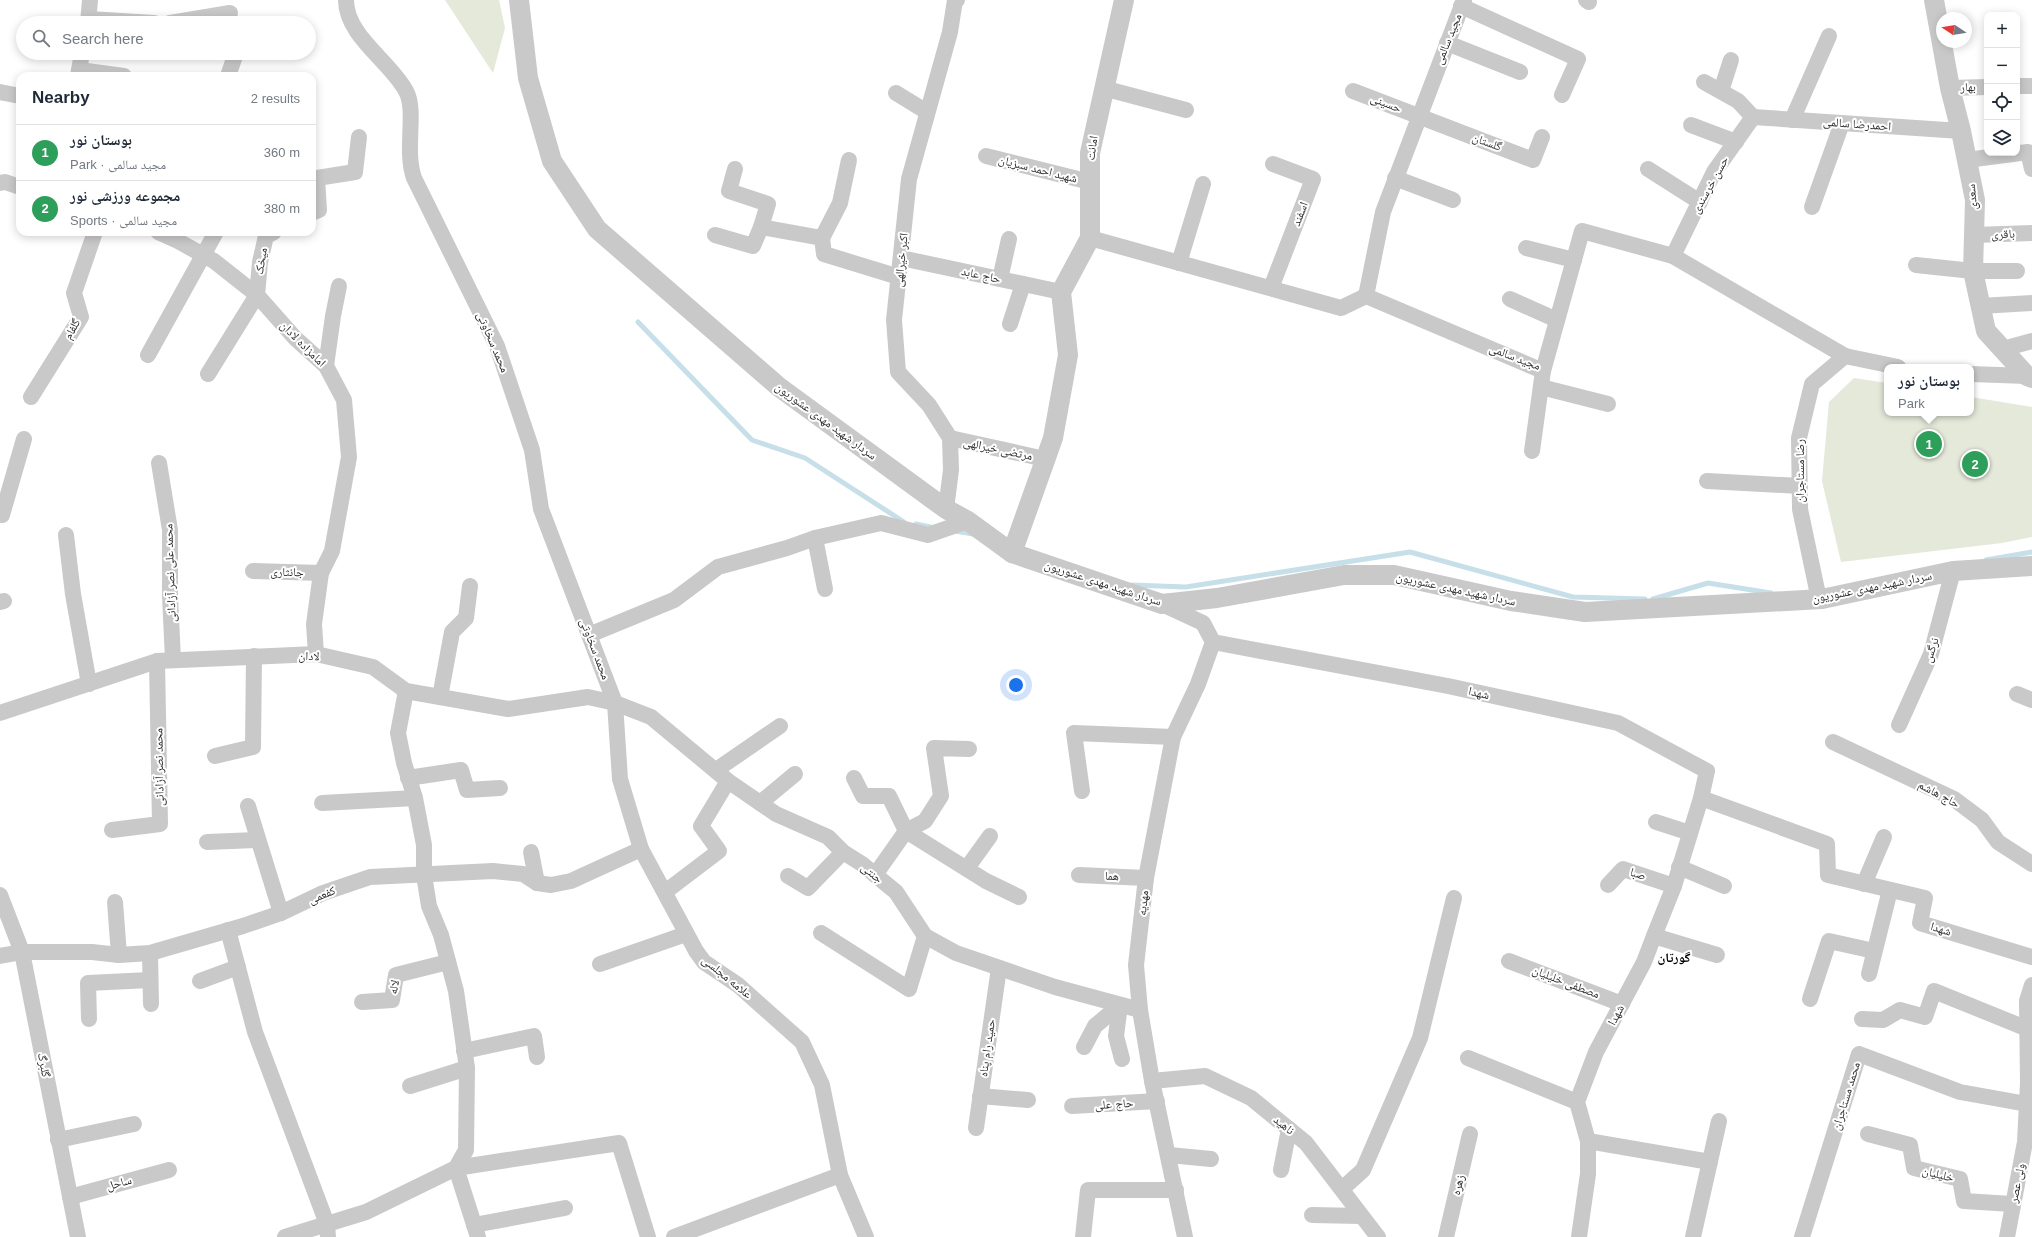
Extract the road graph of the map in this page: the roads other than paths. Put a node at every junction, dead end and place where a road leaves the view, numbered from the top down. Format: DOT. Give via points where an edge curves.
graph roads {
  1 [pos="90,0"];
  2 [pos="346,0"];
  3 [pos="519,0"];
  4 [pos="957,0"];
  5 [pos="1124,0"];
  6 [pos="1934,0"];
  7 [pos="1463,3"];
  8 [pos="229,12"];
  9 [pos="88,16"];
  10 [pos="208,16"];
  11 [pos="1829,36"];
  12 [pos="1447,43"];
  13 [pos="81,60"];
  14 [pos="234,60"];
  15 [pos="1731,60"];
  16 [pos="79,72"];
  17 [pos="229,72"];
  18 [pos="1520,72"];
  19 [pos="1704,82"];
  20 [pos="2020,86"];
  21 [pos="2032,86"];
  22 [pos="1984,87"];
  23 [pos="1104,88"];
  24 [pos="1950,88"];
  25 [pos="1353,91"];
  26 [pos="1721,91"];
  27 [pos="0,92"];
  28 [pos="896,93"];
  29 [pos="16,95"];
  30 [pos="1562,95"];
  31 [pos="1186,110"];
  32 [pos="927,112"];
  33 [pos="1418,116"];
  34 [pos="1753,117"];
  35 [pos="1792,120"];
  36 [pos="1842,123"];
  37 [pos="1691,125"];
  38 [pos="1961,131"];
  39 [pos="359,137"];
  40 [pos="1542,137"];
  41 [pos="1736,142"];
  42 [pos="986,156"];
  43 [pos="849,160"];
  44 [pos="1967,160"];
  45 [pos="1273,164"];
  46 [pos="735,169"];
  47 [pos="1648,169"];
  48 [pos="2032,169"];
  49 [pos="1395,178"];
  50 [pos="1090,182"];
  51 [pos="0,183"];
  52 [pos="1203,184"];
  53 [pos="16,186"];
  54 [pos="1453,200"];
  55 [pos="1700,202"];
  56 [pos="1812,207"];
  57 [pos="316,211"];
  58 [pos="761,227"];
  59 [pos="2032,233"];
  60 [pos="715,235"];
  61 [pos="1974,235"];
  62 [pos="94,236"];
  63 [pos="167,236"];
  64 [pos="214,236"];
  65 [pos="266,236"];
  66 [pos="822,238"];
  67 [pos="1090,238"];
  68 [pos="1009,239"];
  69 [pos="1526,248"];
  70 [pos="203,255"];
  71 [pos="1673,256"];
  72 [pos="901,258"];
  73 [pos="1574,260"];
  74 [pos="1179,263"];
  75 [pos="1916,265"];
  76 [pos="2016,271"];
  77 [pos="1973,272"];
  78 [pos="899,277"];
  79 [pos="1000,279"];
  80 [pos="1023,284"];
  81 [pos="339,286"];
  82 [pos="1271,288"];
  83 [pos="1061,292"];
  84 [pos="257,295"];
  85 [pos="1366,296"];
  86 [pos="1510,299"];
  87 [pos="1979,301"];
  88 [pos="2032,303"];
  89 [pos="1558,320"];
  90 [pos="1010,324"];
  91 [pos="2032,341"];
  92 [pos="2003,350"];
  93 [pos="148,355"];
  94 [pos="1845,356"];
  95 [pos="1884,364"];
  96 [pos="326,366"];
  97 [pos="1543,371"];
  98 [pos="208,374"];
  99 [pos="1974,374"];
  100 [pos="2030,377"];
  101 [pos="1541,387"];
  102 [pos="31,397"];
  103 [pos="1608,404"];
  104 [pos="24,438"];
  105 [pos="950,438"];
  106 [pos="1532,451"];
  107 [pos="1046,459"];
  108 [pos="159,463"];
  109 [pos="1707,481"];
  110 [pos="1800,486"];
  111 [pos="946,509"];
  112 [pos="0,515"];
  113 [pos="968,521"];
  114 [pos="66,535"];
  115 [pos="815,538"];
  116 [pos="1012,553"];
  117 [pos="2032,566"];
  118 [pos="1952,571"];
  119 [pos="253,572"];
  120 [pos="321,573"];
  121 [pos="470,586"];
  122 [pos="825,589"];
  123 [pos="1822,599"];
  124 [pos="1162,604"];
  125 [pos="589,635"];
  126 [pos="1213,642"];
  127 [pos="316,654"];
  128 [pos="254,656"];
  129 [pos="165,660"];
  130 [pos="89,684"];
  131 [pos="406,691"];
  132 [pos="2017,694"];
  133 [pos="440,697"];
  134 [pos="2032,700"];
  135 [pos="615,703"];
  136 [pos="0,713"];
  137 [pos="1899,725"];
  138 [pos="780,726"];
  139 [pos="1173,737"];
  140 [pos="1833,742"];
  141 [pos="969,749"];
  142 [pos="215,756"];
  143 [pos="716,770"];
  144 [pos="795,774"];
  145 [pos="408,778"];
  146 [pos="854,778"];
  147 [pos="728,781"];
  148 [pos="500,788"];
  149 [pos="1082,791"];
  150 [pos="415,798"];
  151 [pos="1701,798"];
  152 [pos="322,803"];
  153 [pos="760,803"];
  154 [pos="248,806"];
  155 [pos="1656,822"];
  156 [pos="112,830"];
  157 [pos="906,831"];
  158 [pos="1690,833"];
  159 [pos="990,836"];
  160 [pos="1884,837"];
  161 [pos="258,840"];
  162 [pos="207,842"];
  163 [pos="641,850"];
  164 [pos="531,852"];
  165 [pos="843,852"];
  166 [pos="2032,864"];
  167 [pos="1679,867"];
  168 [pos="967,868"];
  169 [pos="424,875"];
  170 [pos="875,875"];
  171 [pos="1079,875"];
  172 [pos="788,876"];
  173 [pos="1146,878"];
  174 [pos="537,883"];
  175 [pos="1864,884"];
  176 [pos="1608,885"];
  177 [pos="1674,886"];
  178 [pos="1724,886"];
  179 [pos="1890,890"];
  180 [pos="665,892"];
  181 [pos="0,895"];
  182 [pos="1019,897"];
  183 [pos="1454,898"];
  184 [pos="115,902"];
  185 [pos="281,913"];
  186 [pos="228,930"];
  187 [pos="821,933"];
  188 [pos="686,934"];
  189 [pos="925,936"];
  190 [pos="1654,936"];
  191 [pos="1874,951"];
  192 [pos="22,952"];
  193 [pos="150,953"];
  194 [pos="119,955"];
  195 [pos="1717,955"];
  196 [pos="0,956"];
  197 [pos="2032,957"];
  198 [pos="1509,960"];
  199 [pos="448,962"];
  200 [pos="600,964"];
  201 [pos="238,967"];
  202 [pos="999,968"];
  203 [pos="1869,974"];
  204 [pos="150,980"];
  205 [pos="200,981"];
  206 [pos="2032,985"];
  207 [pos="1810,999"];
  208 [pos="362,1002"];
  209 [pos="151,1004"];
  210 [pos="1622,1004"];
  211 [pos="1120,1005"];
  212 [pos="1140,1010"];
  213 [pos="89,1019"];
  214 [pos="1862,1019"];
  215 [pos="2028,1029"];
  216 [pos="1084,1048"];
  217 [pos="464,1051"];
  218 [pos="537,1057"];
  219 [pos="1122,1058"];
  220 [pos="1468,1058"];
  221 [pos="467,1068"];
  222 [pos="1152,1081"];
  223 [pos="2030,1083"];
  224 [pos="410,1086"];
  225 [pos="980,1096"];
  226 [pos="1028,1100"];
  227 [pos="1157,1101"];
  228 [pos="1576,1102"];
  229 [pos="2027,1104"];
  230 [pos="1072,1106"];
  231 [pos="1719,1121"];
  232 [pos="134,1124"];
  233 [pos="976,1128"];
  234 [pos="1289,1129"];
  235 [pos="1470,1134"];
  236 [pos="1868,1134"];
  237 [pos="58,1140"];
  238 [pos="1588,1141"];
  239 [pos="1168,1155"];
  240 [pos="1211,1159"];
  241 [pos="1710,1162"];
  242 [pos="456,1168"];
  243 [pos="169,1170"];
  244 [pos="1281,1170"];
  245 [pos="2025,1173"];
  246 [pos="840,1175"];
  247 [pos="1342,1189"];
  248 [pos="1176,1190"];
  249 [pos="70,1197"];
  250 [pos="2012,1204"];
  251 [pos="565,1208"];
  252 [pos="1312,1214"];
  253 [pos="1361,1216"];
  254 [pos="327,1230"];
  255 [pos="476,1231"];
  256 [pos="78,1237"];
  257 [pos="285,1237"];
  258 [pos="648,1237"];
  259 [pos="674,1237"];
  260 [pos="866,1237"];
  261 [pos="1083,1237"];
  262 [pos="1185,1237"];
  263 [pos="1378,1237"];
  264 [pos="1446,1237"];
  265 [pos="1579,1237"];
  266 [pos="1693,1237"];
  267 [pos="1802,1237"];
  268 [pos="2007,1237"];
  1 -- 9 [label="street"];
  2 -- 125 [label="street, محمد سخاوتی" via="352,22 362,38 406,92 410,104 410,165 414,178 497,346 532,450 541,509"];
  3 -- 111 [label="street, سردار شهید مهدی عشوریون" via="528,78 552,161 597,229 779,388"];
  4 -- 32 [label="street, اکبر خیرالهی"];
  5 -- 23 [label="street, امانت"];
  6 -- 24 [label="street, سعدی"];
  7 -- 12 [label="street, مجید سالمی"];
  7 -- 30 [label="street" via="1578,60"];
  8 -- 10 [label="street"];
  11 -- 35 [label="street"];
  12 -- 18 [label="street"];
  12 -- 33 [label="street, مجید سالمی"];
  13 -- 16 [label="street"];
  14 -- 17 [label="street"];
  15 -- 26 [label="street"];
  19 -- 26 [label="street"];
  20 -- 21 [label="street"];
  22 -- 24 [label="street, بهار"];
  23 -- 31 [label="street"];
  23 -- 50 [label="street, امانت" via="1090,153"];
  24 -- 38 [label="street, سعدی"];
  25 -- 33 [label="street, حسینی"];
  26 -- 34 [label="street" via="1738,101"];
  27 -- 29 [label="street"];
  28 -- 32 [label="street"];
  32 -- 72 [label="street, اکبر خیرالهی" via="909,179"];
  33 -- 40 [label="street, گلستان" via="1533,160"];
  33 -- 49 [label="street, مجید سالمی"];
  34 -- 35 [label="street, احمدرضا سالمی"];
  34 -- 41 [label="street, حسن خرسندی"];
  35 -- 36 [label="street, احمدرضا سالمی"];
  36 -- 38 [label="street, احمدرضا سالمی"];
  36 -- 56 [label="street"];
  37 -- 41 [label="street"];
  38 -- 44 [label="street, سعدی"];
  39 -- 57 [label="street" via="356,172 317,178 319,210"];
  41 -- 55 [label="street, حسن خرسندی" via="1714,172"];
  42 -- 50 [label="street, شهید احمد سبزیان"];
  43 -- 66 [label="street" via="840,203"];
  44 -- 48 [label="street" via="2028,152"];
  44 -- 61 [label="street, سعدی" via="1975,200"];
  45 -- 82 [label="street, اسفند" via="1313,179"];
  46 -- 58 [label="street" via="729,192 768,204"];
  47 -- 55 [label="street"];
  49 -- 54 [label="street"];
  49 -- 85 [label="street, مجید سالمی" via="1383,212"];
  50 -- 67 [label="street, امانت"];
  51 -- 53 [label="street"];
  52 -- 74 [label="street"];
  55 -- 71 [label="street, حسن خرسندی"];
  58 -- 60 [label="street" via="753,246"];
  58 -- 66 [label="street"];
  59 -- 61 [label="street, باقری"];
  61 -- 77 [label="street, سعدی"];
  62 -- 102 [label="street, گلفام" via="74,293 81,317"];
  63 -- 70 [label="street, امامزاده لادان"];
  64 -- 70 [label="street"];
  65 -- 84 [label="street, میخک" via="260,262"];
  66 -- 78 [label="street" via="824,254"];
  67 -- 74 [label="street"];
  67 -- 83 [label="street, امانت"];
  68 -- 79 [label="street"];
  69 -- 73 [label="street"];
  70 -- 84 [label="street, امامزاده لادان"];
  70 -- 93 [label="street"];
  71 -- 73 [label="street, مجید سالمی" via="1582,231"];
  71 -- 94 [label="street, مجید سالمی"];
  72 -- 78 [label="street, اکبر خیرالهی"];
  72 -- 79 [label="street, حاج عابد"];
  73 -- 89 [label="street, مجید سالمی"];
  74 -- 82 [label="street"];
  75 -- 77 [label="street"];
  76 -- 77 [label="street"];
  77 -- 87 [label="street, سعدی"];
  78 -- 105 [label="street, اکبر خیرالهی" via="894,320 898,372 929,405"];
  79 -- 80 [label="street, حاج عابد"];
  80 -- 83 [label="street, حاج عابد"];
  80 -- 90 [label="street"];
  81 -- 96 [label="street"];
  82 -- 85 [label="street" via="1341,308"];
  83 -- 107 [label="street" via="1068,355 1053,438"];
  84 -- 96 [label="street, امامزاده لادان" via="295,338"];
  84 -- 98 [label="street"];
  85 -- 97 [label="street, مجید سالمی"];
  86 -- 89 [label="street"];
  87 -- 88 [label="street"];
  87 -- 92 [label="street, سعدی" via="1986,330"];
  89 -- 97 [label="street, مجید سالمی"];
  91 -- 92 [label="street"];
  92 -- 100 [label="street, سعدی"];
  94 -- 95 [label="street, مجید سالمی"];
  94 -- 110 [label="street, رضا مستاجران" via="1812,384 1799,438"];
  96 -- 120 [label="street, امامزاده لادان" via="344,400 349,457 332,551"];
  97 -- 101 [label="street"];
  99 -- 100 [label="street"];
  101 -- 103 [label="street"];
  101 -- 106 [label="street"];
  104 -- 112 [label="street"];
  105 -- 107 [label="street, مرتضی خیرالهی"];
  105 -- 111 [label="street" via="951,470"];
  107 -- 116 [label="street"];
  108 -- 129 [label="street, محمد علی نصر آزادانی" via="170,530 170,596"];
  109 -- 110 [label="street"];
  110 -- 123 [label="street, رضا مستاجران" via="1800,510 1817,590"];
  111 -- 113 [label="street, سردار شهید مهدی عشوریون"];
  113 -- 115 [label="street" via="928,535 881,523"];
  113 -- 116 [label="street, سردار شهید مهدی عشوریون"];
  114 -- 130 [label="street" via="73,594"];
  115 -- 122 [label="street"];
  115 -- 125 [label="street" via="718,568 674,600"];
  116 -- 124 [label="street, سردار شهید مهدی عشوریون"];
  117 -- 118 [label="street, سردار شهید مهدی عشوریون"];
  118 -- 123 [label="street, سردار شهید مهدی عشوریون"];
  118 -- 137 [label="street, نرگس" via="1931,654"];
  119 -- 120 [label="street, جانثاری"];
  120 -- 127 [label="street, امامزاده لادان" via="314,624"];
  121 -- 133 [label="street" via="466,618 452,632"];
  123 -- 124 [label="street, سردار شهید مهدی عشوریون" via="1585,612 1510,601 1394,575 1344,575 1217,598"];
  124 -- 126 [label="street" via="1203,623"];
  125 -- 135 [label="street, محمد سخاوتی"];
  126 -- 139 [label="street, مهدیه" via="1198,684"];
  126 -- 151 [label="street, شهدا" via="1448,686 1618,724 1707,771"];
  127 -- 128 [label="street, لادان"];
  127 -- 131 [label="street, لادان" via="373,667"];
  128 -- 129 [label="street, لادان"];
  128 -- 142 [label="street" via="253,747"];
  129 -- 130 [label="street, لادان"];
  129 -- 156 [label="street, محمد نصر آزادانی" via="160,824"];
  130 -- 136 [label="street, لادان"];
  131 -- 133 [label="street, لادان"];
  131 -- 145 [label="street" via="398,733"];
  132 -- 134 [label="street"];
  133 -- 135 [label="street, لادان" via="508,709 588,697"];
  135 -- 143 [label="street, جنتی" via="651,717"];
  135 -- 163 [label="street, علامه مجلسی" via="620,779"];
  138 -- 143 [label="street"];
  139 -- 149 [label="street" via="1074,733"];
  139 -- 173 [label="street, مهدیه"];
  140 -- 166 [label="street, حاج هاشم" via="1954,799 1982,820 1998,842"];
  141 -- 157 [label="street" via="934,748 941,796 925,821"];
  143 -- 147 [label="street, جنتی"];
  144 -- 153 [label="street"];
  145 -- 148 [label="street" via="461,770 467,790"];
  145 -- 150 [label="street"];
  146 -- 157 [label="street" via="864,796 889,796"];
  147 -- 153 [label="street, جنتی"];
  147 -- 180 [label="street" via="701,826 719,851"];
  150 -- 152 [label="street"];
  150 -- 169 [label="street" via="424,845"];
  151 -- 158 [label="street, شهدا"];
  151 -- 175 [label="street, شهدا" via="1827,844 1828,875"];
  153 -- 165 [label="street, جنتی" via="776,814 828,837"];
  154 -- 161 [label="street"];
  155 -- 158 [label="street"];
  157 -- 168 [label="street"];
  157 -- 170 [label="street"];
  158 -- 167 [label="street, شهدا"];
  159 -- 168 [label="street"];
  160 -- 175 [label="street"];
  161 -- 162 [label="street"];
  161 -- 185 [label="street"];
  163 -- 174 [label="street, کفعمی" via="571,881 551,885"];
  163 -- 180 [label="street, علامه مجلسی"];
  164 -- 174 [label="street"];
  165 -- 170 [label="street, جنتی"];
  165 -- 172 [label="street" via="808,888"];
  167 -- 177 [label="street, شهدا"];
  167 -- 178 [label="street"];
  168 -- 182 [label="street" via="986,881"];
  169 -- 174 [label="street, کفعمی" via="492,871 523,874"];
  169 -- 185 [label="street, کفعمی" via="370,877 323,893"];
  169 -- 199 [label="street" via="429,906 441,935"];
  170 -- 189 [label="street, جنتی" via="896,892"];
  171 -- 173 [label="street, هما"];
  173 -- 212 [label="street, مهدیه" via="1136,965"];
  175 -- 179 [label="street, شهدا"];
  176 -- 177 [label="street, صبا" via="1623,869"];
  177 -- 190 [label="street, شهدا"];
  179 -- 191 [label="street"];
  179 -- 197 [label="street, شهدا" via="1925,898 1920,923"];
  180 -- 188 [label="street, علامه مجلسی"];
  181 -- 192 [label="street, گلبرگ"];
  183 -- 247 [label="street" via="1420,1038 1363,1170"];
  184 -- 194 [label="street"];
  185 -- 186 [label="street, کفعمی"];
  186 -- 193 [label="street, کفعمی"];
  186 -- 201 [label="street"];
  187 -- 189 [label="street" via="909,989"];
  188 -- 200 [label="street"];
  188 -- 246 [label="street, علامه مجلسی" via="704,962 738,985 802,1042 822,1085"];
  189 -- 202 [label="street, جنتی" via="956,953"];
  190 -- 195 [label="street"];
  190 -- 210 [label="street, شهدا" via="1644,962"];
  191 -- 203 [label="street"];
  191 -- 207 [label="street" via="1829,941"];
  192 -- 194 [label="street, کفعمی" via="92,952"];
  192 -- 196 [label="street, کفعمی"];
  192 -- 237 [label="street, گلبرگ"];
  193 -- 194 [label="street, کفعمی"];
  193 -- 204 [label="street"];
  198 -- 210 [label="street, مصطفی خلیلیان"];
  199 -- 208 [label="street, لاله" via="396,975 392,1000"];
  199 -- 217 [label="street" via="456,991"];
  201 -- 205 [label="street"];
  201 -- 254 [label="street" via="255,1032"];
  202 -- 211 [label="street, جنتی"];
  202 -- 225 [label="street, حمید رام پناه"];
  204 -- 209 [label="street"];
  204 -- 213 [label="street" via="88,983"];
  206 -- 215 [label="street, ولی عصر" via="2027,1001"];
  210 -- 228 [label="street, شهدا" via="1596,1052"];
  211 -- 212 [label="street, جنتی"];
  211 -- 216 [label="street" via="1095,1026"];
  211 -- 219 [label="street" via="1116,1036"];
  212 -- 222 [label="street, مهدیه"];
  214 -- 215 [label="street" via="1883,1020 1900,1010 1925,1017 1934,990"];
  215 -- 223 [label="street, ولی عصر"];
  217 -- 218 [label="street" via="534,1036"];
  217 -- 221 [label="street"];
  220 -- 228 [label="street"];
  221 -- 224 [label="street"];
  221 -- 242 [label="street" via="466,1150"];
  222 -- 227 [label="street, مهدیه"];
  222 -- 234 [label="street, ناهید" via="1205,1076 1251,1098"];
  223 -- 229 [label="street, ولی عصر"];
  225 -- 226 [label="street"];
  225 -- 233 [label="street, حمید رام پناه"];
  227 -- 230 [label="street, حاج علی"];
  227 -- 239 [label="street, مهدیه"];
  228 -- 238 [label="street"];
  229 -- 245 [label="street, ولی عصر"];
  229 -- 267 [label="street, محمد مستاجران" via="1960,1092 1859,1054"];
  231 -- 241 [label="street"];
  232 -- 237 [label="street"];
  234 -- 244 [label="street"];
  234 -- 247 [label="street, ناهید" via="1306,1143"];
  235 -- 264 [label="street, زهره"];
  236 -- 250 [label="street, خلیلیان" via="1910,1145 1914,1168 1960,1179 1964,1201"];
  237 -- 249 [label="street, گلبرگ"];
  238 -- 241 [label="street"];
  238 -- 265 [label="street" via="1588,1174"];
  239 -- 240 [label="street"];
  239 -- 248 [label="street, مهدیه"];
  241 -- 266 [label="street"];
  242 -- 254 [label="street"];
  242 -- 255 [label="street"];
  242 -- 258 [label="street" via="619,1143"];
  243 -- 249 [label="street, ساحل"];
  245 -- 250 [label="street, ولی عصر"];
  246 -- 259 [label="street"];
  246 -- 260 [label="street, علامه مجلسی"];
  247 -- 253 [label="street, ناهید"];
  248 -- 261 [label="street" via="1088,1190"];
  248 -- 262 [label="street, مهدیه"];
  249 -- 256 [label="street, گلبرگ"];
  250 -- 268 [label="street, ولی عصر"];
  251 -- 255 [label="street"];
  252 -- 253 [label="street"];
  253 -- 263 [label="street, ناهید"];
  254 -- 257 [label="street"];
}
